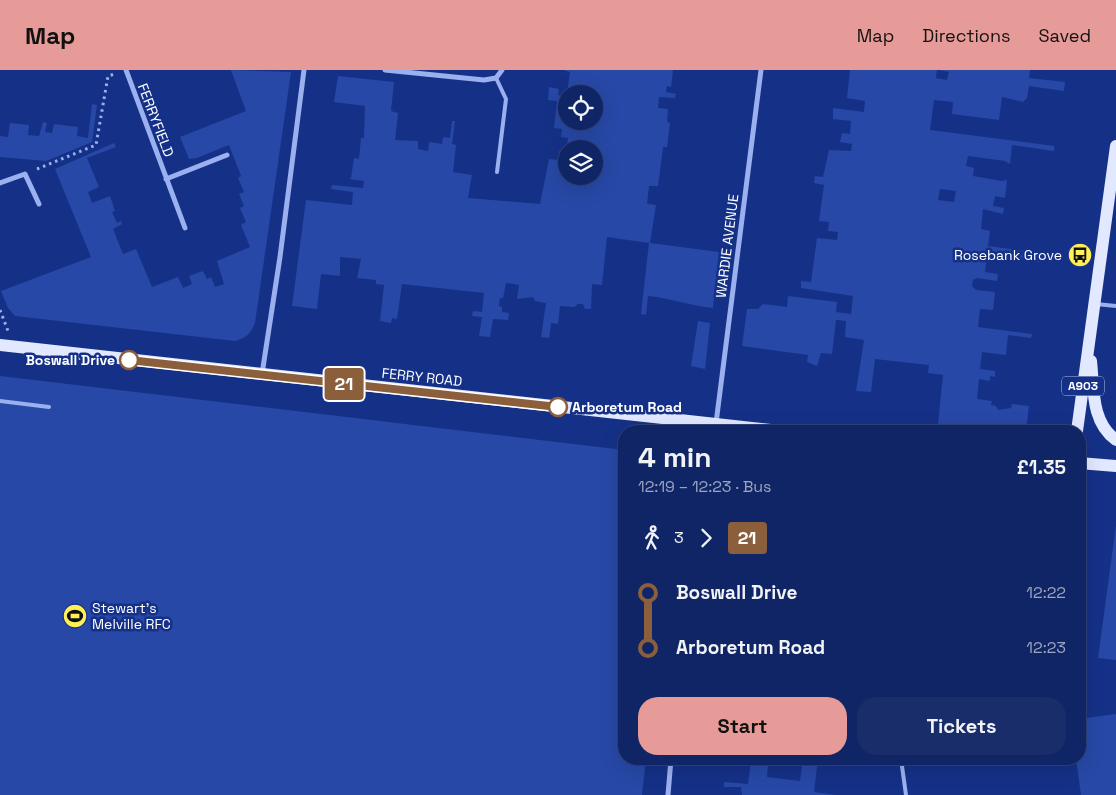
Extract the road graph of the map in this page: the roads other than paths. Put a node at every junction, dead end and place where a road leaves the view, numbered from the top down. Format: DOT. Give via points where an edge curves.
graph roads {
  1 [pos="304,70"];
  2 [pos="385,70"];
  3 [pos="502,70"];
  4 [pos="761,70"];
  5 [pos="126,71"];
  6 [pos="496,78"];
  7 [pos="1116,146"];
  8 [pos="227,155"];
  9 [pos="497,172"];
  10 [pos="166,179"];
  11 [pos="0,183"];
  12 [pos="38,204"];
  13 [pos="185,228"];
  14 [pos="1094,304"];
  15 [pos="1116,306"];
  16 [pos="1089,341"];
  17 [pos="0,345"];
  18 [pos="262,375"];
  19 [pos="0,401"];
  20 [pos="48,407"];
  21 [pos="689,425"];
  22 [pos="715,425"];
  23 [pos="1078,425"];
  24 [pos="1116,440"];
  25 [pos="1086,464"];
  26 [pos="1116,466"];
  27 [pos="670,765"];
  28 [pos="902,765"];
  29 [pos="668,795"];
  30 [pos="906,795"];
  1 -- 18 [label="street"];
  2 -- 6 [label="street" via="474,80"];
  3 -- 6 [label="street"];
  4 -- 22 [label="street, WARDIE AVENUE"];
  5 -- 10 [label="street, FERRYFIELD"];
  6 -- 9 [label="lane" via="506,99"];
  7 -- 14 [label="main road, A903"];
  8 -- 10 [label="street, FERRYFIELD"];
  10 -- 13 [label="street, FERRYFIELD"];
  11 -- 12 [label="street" via="25,174"];
  14 -- 15 [label="lane"];
  14 -- 16 [label="main road, A903"];
  16 -- 23 [label="main road, A903"];
  16 -- 24 [label="main road" via="1097,415 1106,433"];
  17 -- 18 [label="main road, FERRY ROAD"];
  18 -- 21 [label="main road, FERRY ROAD"];
  19 -- 20 [label="lane"];
  25 -- 26 [label="main road"];
  27 -- 29 [label="street"];
  28 -- 30 [label="lane"];
}
